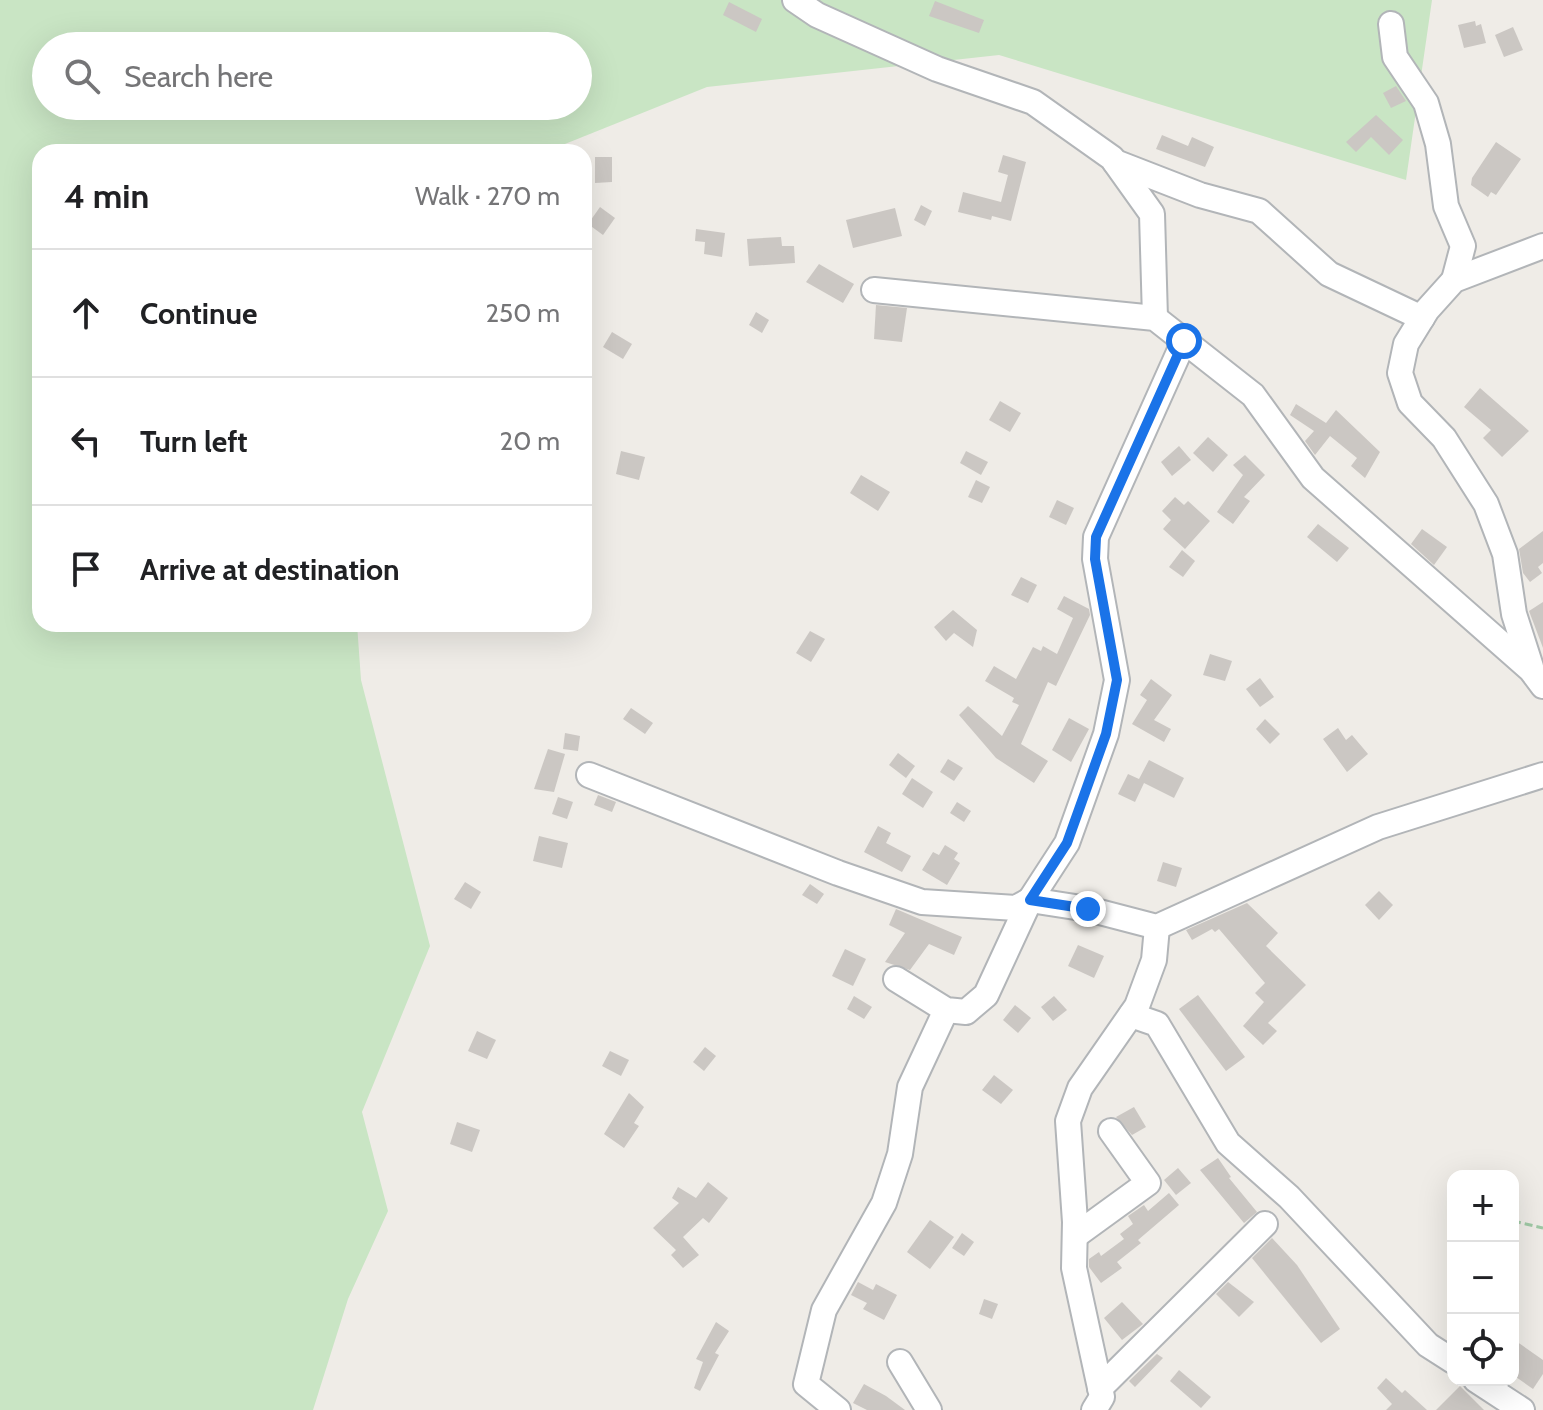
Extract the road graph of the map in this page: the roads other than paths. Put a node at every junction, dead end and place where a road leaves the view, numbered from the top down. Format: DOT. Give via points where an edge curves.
graph roads {
  1 [pos="795,0"];
  2 [pos="1391,24"];
  3 [pos="1114,161"];
  4 [pos="1543,246"];
  5 [pos="1454,280"];
  6 [pos="874,290"];
  7 [pos="1155,318"];
  8 [pos="1422,318"];
  9 [pos="1184,341"];
  10 [pos="1537,678"];
  11 [pos="589,775"];
  12 [pos="1543,775"];
  13 [pos="1030,900"];
  14 [pos="1157,927"];
  15 [pos="896,979"];
  16 [pos="946,1010"];
  17 [pos="1131,1015"];
  18 [pos="1111,1131"];
  19 [pos="1265,1224"];
  20 [pos="1075,1236"];
  21 [pos="1447,1357"];
  22 [pos="900,1362"];
  23 [pos="1485,1386"];
  24 [pos="1097,1399"];
  25 [pos="838,1410"];
  26 [pos="929,1410"];
  27 [pos="1522,1410"];
  1 -- 3 [label="street" via="937,69 1033,102"];
  2 -- 5 [label="street" via="1395,57 1426,103 1438,144 1446,206 1463,246"];
  3 -- 7 [label="street" via="1152,214"];
  3 -- 8 [label="street" via="1200,195 1259,211 1329,274"];
  4 -- 5 [label="street"];
  5 -- 8 [label="street"];
  6 -- 7 [label="street"];
  7 -- 9 [label="street"];
  8 -- 10 [label="street" via="1406,344 1400,373 1410,403 1444,438 1486,504 1505,554 1514,614"];
  9 -- 10 [label="street" via="1253,395 1313,478"];
  9 -- 13 [label="street" via="1096,537 1095,559 1117,680 1106,734 1067,843"];
  11 -- 13 [label="street" via="922,902 1016,908"];
  12 -- 14 [label="street" via="1378,827"];
  13 -- 14 [label="street"];
  13 -- 16 [label="street" via="986,995 966,1012"];
  14 -- 17 [label="street" via="1154,960"];
  15 -- 16 [label="street"];
  16 -- 25 [label="street" via="910,1087 900,1154 884,1203 824,1310 806,1384"];
  17 -- 20 [label="street" via="1080,1088 1068,1121"];
  17 -- 21 [label="street" via="1157,1024 1228,1143 1299,1207 1428,1345"];
  18 -- 20 [label="street" via="1148,1183"];
  19 -- 24 [label="street"];
  20 -- 24 [label="street" via="1074,1268"];
  22 -- 26 [label="street"];
  23 -- 27 [label="street"];
}
